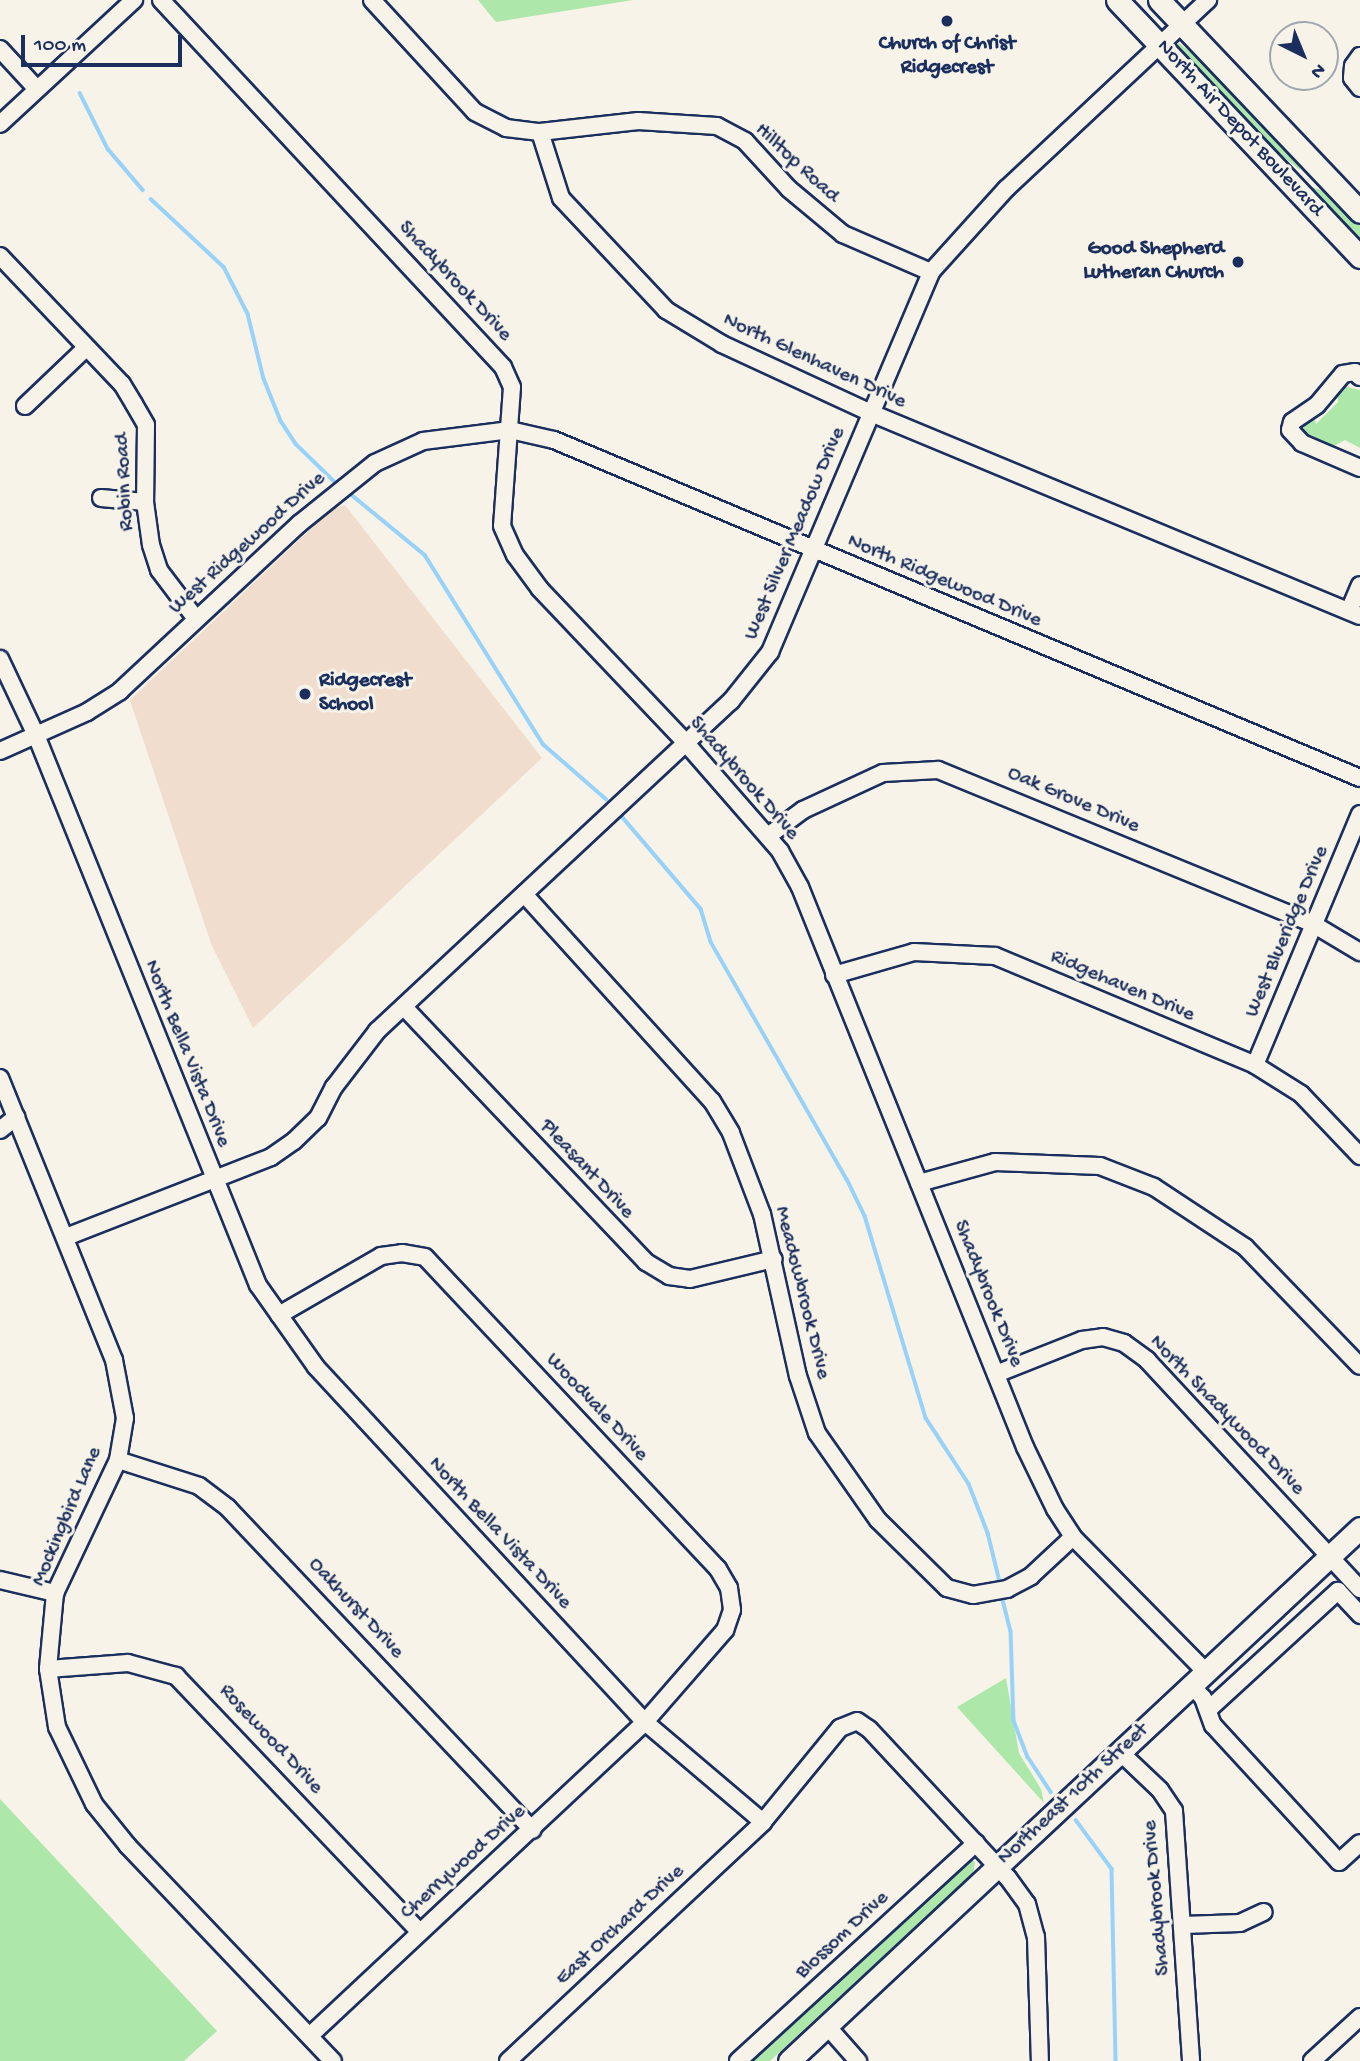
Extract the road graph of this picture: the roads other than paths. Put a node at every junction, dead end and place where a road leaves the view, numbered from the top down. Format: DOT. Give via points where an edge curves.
graph roads {
  1 [pos="134,0"];
  2 [pos="161,0"];
  3 [pos="372,0"];
  4 [pos="1117,0"];
  5 [pos="1159,0"];
  6 [pos="1208,0"];
  7 [pos="1182,24"];
  8 [pos="1159,45"];
  9 [pos="0,49"];
  10 [pos="1360,56"];
  11 [pos="36,88"];
  12 [pos="1360,88"];
  13 [pos="0,124"];
  14 [pos="540,132"];
  15 [pos="1317,168"];
  16 [pos="1295,188"];
  17 [pos="1360,212"];
  18 [pos="0,257"];
  19 [pos="1360,257"];
  20 [pos="931,272"];
  21 [pos="86,348"];
  22 [pos="1360,377"];
  23 [pos="25,406"];
  24 [pos="871,413"];
  25 [pos="510,430"];
  26 [pos="1360,468"];
  27 [pos="101,498"];
  28 [pos="145,502"];
  29 [pos="814,550"];
  30 [pos="1360,585"];
  31 [pos="1354,613"];
  32 [pos="196,619"];
  33 [pos="0,659"];
  34 [pos="36,735"];
  35 [pos="685,742"];
  36 [pos="0,751"];
  37 [pos="1360,778"];
  38 [pos="1360,814"];
  39 [pos="768,836"];
  40 [pos="524,894"];
  41 [pos="1313,924"];
  42 [pos="1360,952"];
  43 [pos="834,975"];
  44 [pos="404,1007"];
  45 [pos="1255,1065"];
  46 [pos="0,1078"];
  47 [pos="16,1117"];
  48 [pos="0,1130"];
  49 [pos="1360,1156"];
  50 [pos="213,1177"];
  51 [pos="919,1183"];
  52 [pos="66,1237"];
  53 [pos="774,1259"];
  54 [pos="279,1315"];
  55 [pos="1360,1366"];
  56 [pos="996,1374"];
  57 [pos="118,1460"];
  58 [pos="1360,1528"];
  59 [pos="1073,1537"];
  60 [pos="1330,1556"];
  61 [pos="0,1580"];
  62 [pos="1360,1589"];
  63 [pos="55,1593"];
  64 [pos="1289,1595"];
  65 [pos="1360,1615"];
  66 [pos="1309,1617"];
  67 [pos="48,1669"];
  68 [pos="1199,1679"];
  69 [pos="1209,1709"];
  70 [pos="645,1722"];
  71 [pos="1120,1752"];
  72 [pos="763,1822"];
  73 [pos="532,1830"];
  74 [pos="976,1843"];
  75 [pos="1360,1843"];
  76 [pos="998,1866"];
  77 [pos="1264,1912"];
  78 [pos="1183,1926"];
  79 [pos="419,1931"];
  80 [pos="1360,2017"];
  81 [pos="827,2026"];
  82 [pos="310,2036"];
  83 [pos="333,2061"];
  84 [pos="508,2061"];
  85 [pos="738,2061"];
  86 [pos="789,2061"];
  87 [pos="858,2061"];
  88 [pos="1040,2061"];
  89 [pos="1191,2061"];
  90 [pos="1312,2061"];
  1 -- 11 [label="street"];
  2 -- 25 [label="street, Shadybrook Drive" via="489,348 512,387"];
  3 -- 14 [label="street" via="475,112 506,128"];
  4 -- 8 [label="main road, North Air Depot Boulevard"];
  5 -- 7 [label="main road, North Air Depot Boulevard"];
  6 -- 7 [label="street, West Silver Meadow Drive"];
  7 -- 8 [label="street, West Silver Meadow Drive"];
  7 -- 15 [label="main road, North Air Depot Boulevard"];
  8 -- 16 [label="main road, North Air Depot Boulevard"];
  8 -- 20 [label="street, West Silver Meadow Drive" via="1006,189"];
  9 -- 11 [label="street"];
  10 -- 12 [label="street" via="1352,78"];
  11 -- 13 [label="street"];
  14 -- 20 [label="street, Hilltop Road" via="638,121 717,125 744,141 789,189 843,234"];
  14 -- 24 [label="street, North Glenhaven Drive" via="561,198 666,310 722,344"];
  15 -- 16 [label="main road"];
  15 -- 17 [label="main road, North Air Depot Boulevard"];
  16 -- 19 [label="main road, North Air Depot Boulevard"];
  18 -- 21 [label="street, Robin Road"];
  20 -- 24 [label="street, West Silver Meadow Drive"];
  21 -- 23 [label="street"];
  21 -- 28 [label="street, Robin Road" via="122,384 146,425"];
  22 -- 26 [label="street" via="1355,372 1343,374 1317,405 1292,422 1290,430 1302,443"];
  24 -- 29 [label="street, West Silver Meadow Drive"];
  24 -- 31 [label="street, North Glenhaven Drive"];
  25 -- 29 [label="street, North Ridgewood Drive" via="554,440"];
  25 -- 32 [label="street, West Ridgewood Drive" via="423,441 375,463 334,494"];
  25 -- 35 [label="street, Shadybrook Drive" via="502,526 515,555 540,589"];
  27 -- 28 [label="street"];
  28 -- 32 [label="street, Robin Road" via="159,570"];
  29 -- 35 [label="street, West Silver Meadow Drive" via="770,652 731,701"];
  29 -- 37 [label="street, North Ridgewood Drive"];
  30 -- 31 [label="street"];
  32 -- 34 [label="street, West Ridgewood Drive" via="120,691"];
  33 -- 34 [label="street, North Bella Vista Drive"];
  34 -- 36 [label="street, West Ridgewood Drive"];
  34 -- 50 [label="street, North Bella Vista Drive"];
  35 -- 39 [label="street, Shadybrook Drive"];
  35 -- 40 [label="street, West Silver Meadow Drive"];
  38 -- 41 [label="street, West Blueridge Drive"];
  39 -- 41 [label="street, Oak Grove Drive" via="803,810 883,773 938,770"];
  39 -- 43 [label="street, Shadybrook Drive" via="800,887"];
  40 -- 44 [label="street, West Silver Meadow Drive"];
  40 -- 53 [label="street, Meadowbrook Drive" via="712,1101 731,1133"];
  41 -- 42 [label="street, Oak Grove Drive"];
  41 -- 45 [label="street, West Blueridge Drive"];
  43 -- 45 [label="street, Ridgehaven Drive" via="914,952 995,956"];
  43 -- 51 [label="street, Shadybrook Drive"];
  44 -- 50 [label="street, West Silver Meadow Drive" via="356,1056 318,1118 294,1141 271,1157"];
  44 -- 53 [label="street, Pleasant Drive" via="646,1262 669,1276 690,1279"];
  45 -- 49 [label="street, Ridgehaven Drive" via="1301,1094"];
  46 -- 47 [label="street, Mockingbird Lane"];
  47 -- 48 [label="street"];
  47 -- 52 [label="street, Mockingbird Lane"];
  50 -- 52 [label="street, West Silver Meadow Drive"];
  50 -- 54 [label="street, North Bella Vista Drive" via="258,1285"];
  51 -- 55 [label="street" via="995,1162 1100,1166 1154,1187 1245,1247"];
  51 -- 56 [label="street, Shadybrook Drive"];
  52 -- 57 [label="street, Mockingbird Lane" via="122,1391 125,1418"];
  53 -- 59 [label="street, Meadowbrook Drive" via="798,1376 817,1433 878,1520 919,1563 947,1588 973,1595 1007,1589 1031,1576"];
  54 -- 70 [label="street, North Bella Vista Drive" via="316,1367"];
  54 -- 70 [label="street, Woodvale Drive" via="381,1256 425,1257 718,1569 729,1588 732,1610 725,1630"];
  56 -- 59 [label="street, Shadybrook Drive" via="1025,1447"];
  56 -- 60 [label="street, North Shadywood Drive" via="1082,1340 1103,1337 1124,1343 1147,1360"];
  57 -- 63 [label="street, Mockingbird Lane"];
  57 -- 73 [label="street, Oakhurst Drive" via="199,1486 228,1508"];
  58 -- 60 [label="main road, Northeast 10th Street"];
  59 -- 68 [label="street, Shadybrook Drive"];
  60 -- 62 [label="street, North Shadywood Drive"];
  60 -- 64 [label="main road, Northeast 10th Street"];
  61 -- 63 [label="street"];
  63 -- 67 [label="street, Mockingbird Lane"];
  64 -- 66 [label="street"];
  64 -- 68 [label="main road, Northeast 10th Street"];
  65 -- 66 [label="street" via="1338,1591"];
  66 -- 69 [label="street"];
  67 -- 79 [label="street, Rosewood Drive" via="128,1663 176,1676 202,1698"];
  67 -- 82 [label="street, Mockingbird Lane" via="48,1696 57,1727 94,1804 128,1846"];
  68 -- 69 [label="street, Shadybrook Drive"];
  68 -- 71 [label="main road, Northeast 10th Street"];
  69 -- 75 [label="street, Shadybrook Drive" via="1213,1725 1339,1862"];
  70 -- 72 [label="street, North Bella Vista Drive"];
  70 -- 73 [label="street, Cherrywood Drive"];
  71 -- 76 [label="main road, Northeast 10th Street"];
  71 -- 78 [label="street, Shadybrook Drive" via="1160,1790 1174,1811"];
  72 -- 74 [label="street" via="840,1728 857,1721"];
  72 -- 84 [label="street, East Orchard Drive"];
  73 -- 79 [label="street, Cherrywood Drive"];
  74 -- 76 [label="street"];
  74 -- 85 [label="street, Blossom Drive"];
  76 -- 81 [label="main road, Northeast 10th Street"];
  76 -- 88 [label="street" via="1033,1919"];
  77 -- 78 [label="street" via="1240,1923"];
  78 -- 89 [label="street, Shadybrook Drive"];
  79 -- 82 [label="street, Cherrywood Drive"];
  80 -- 90 [label="street"];
  81 -- 86 [label="main road, Northeast 10th Street"];
  81 -- 87 [label="street"];
  82 -- 83 [label="street, Mockingbird Lane"];
}
